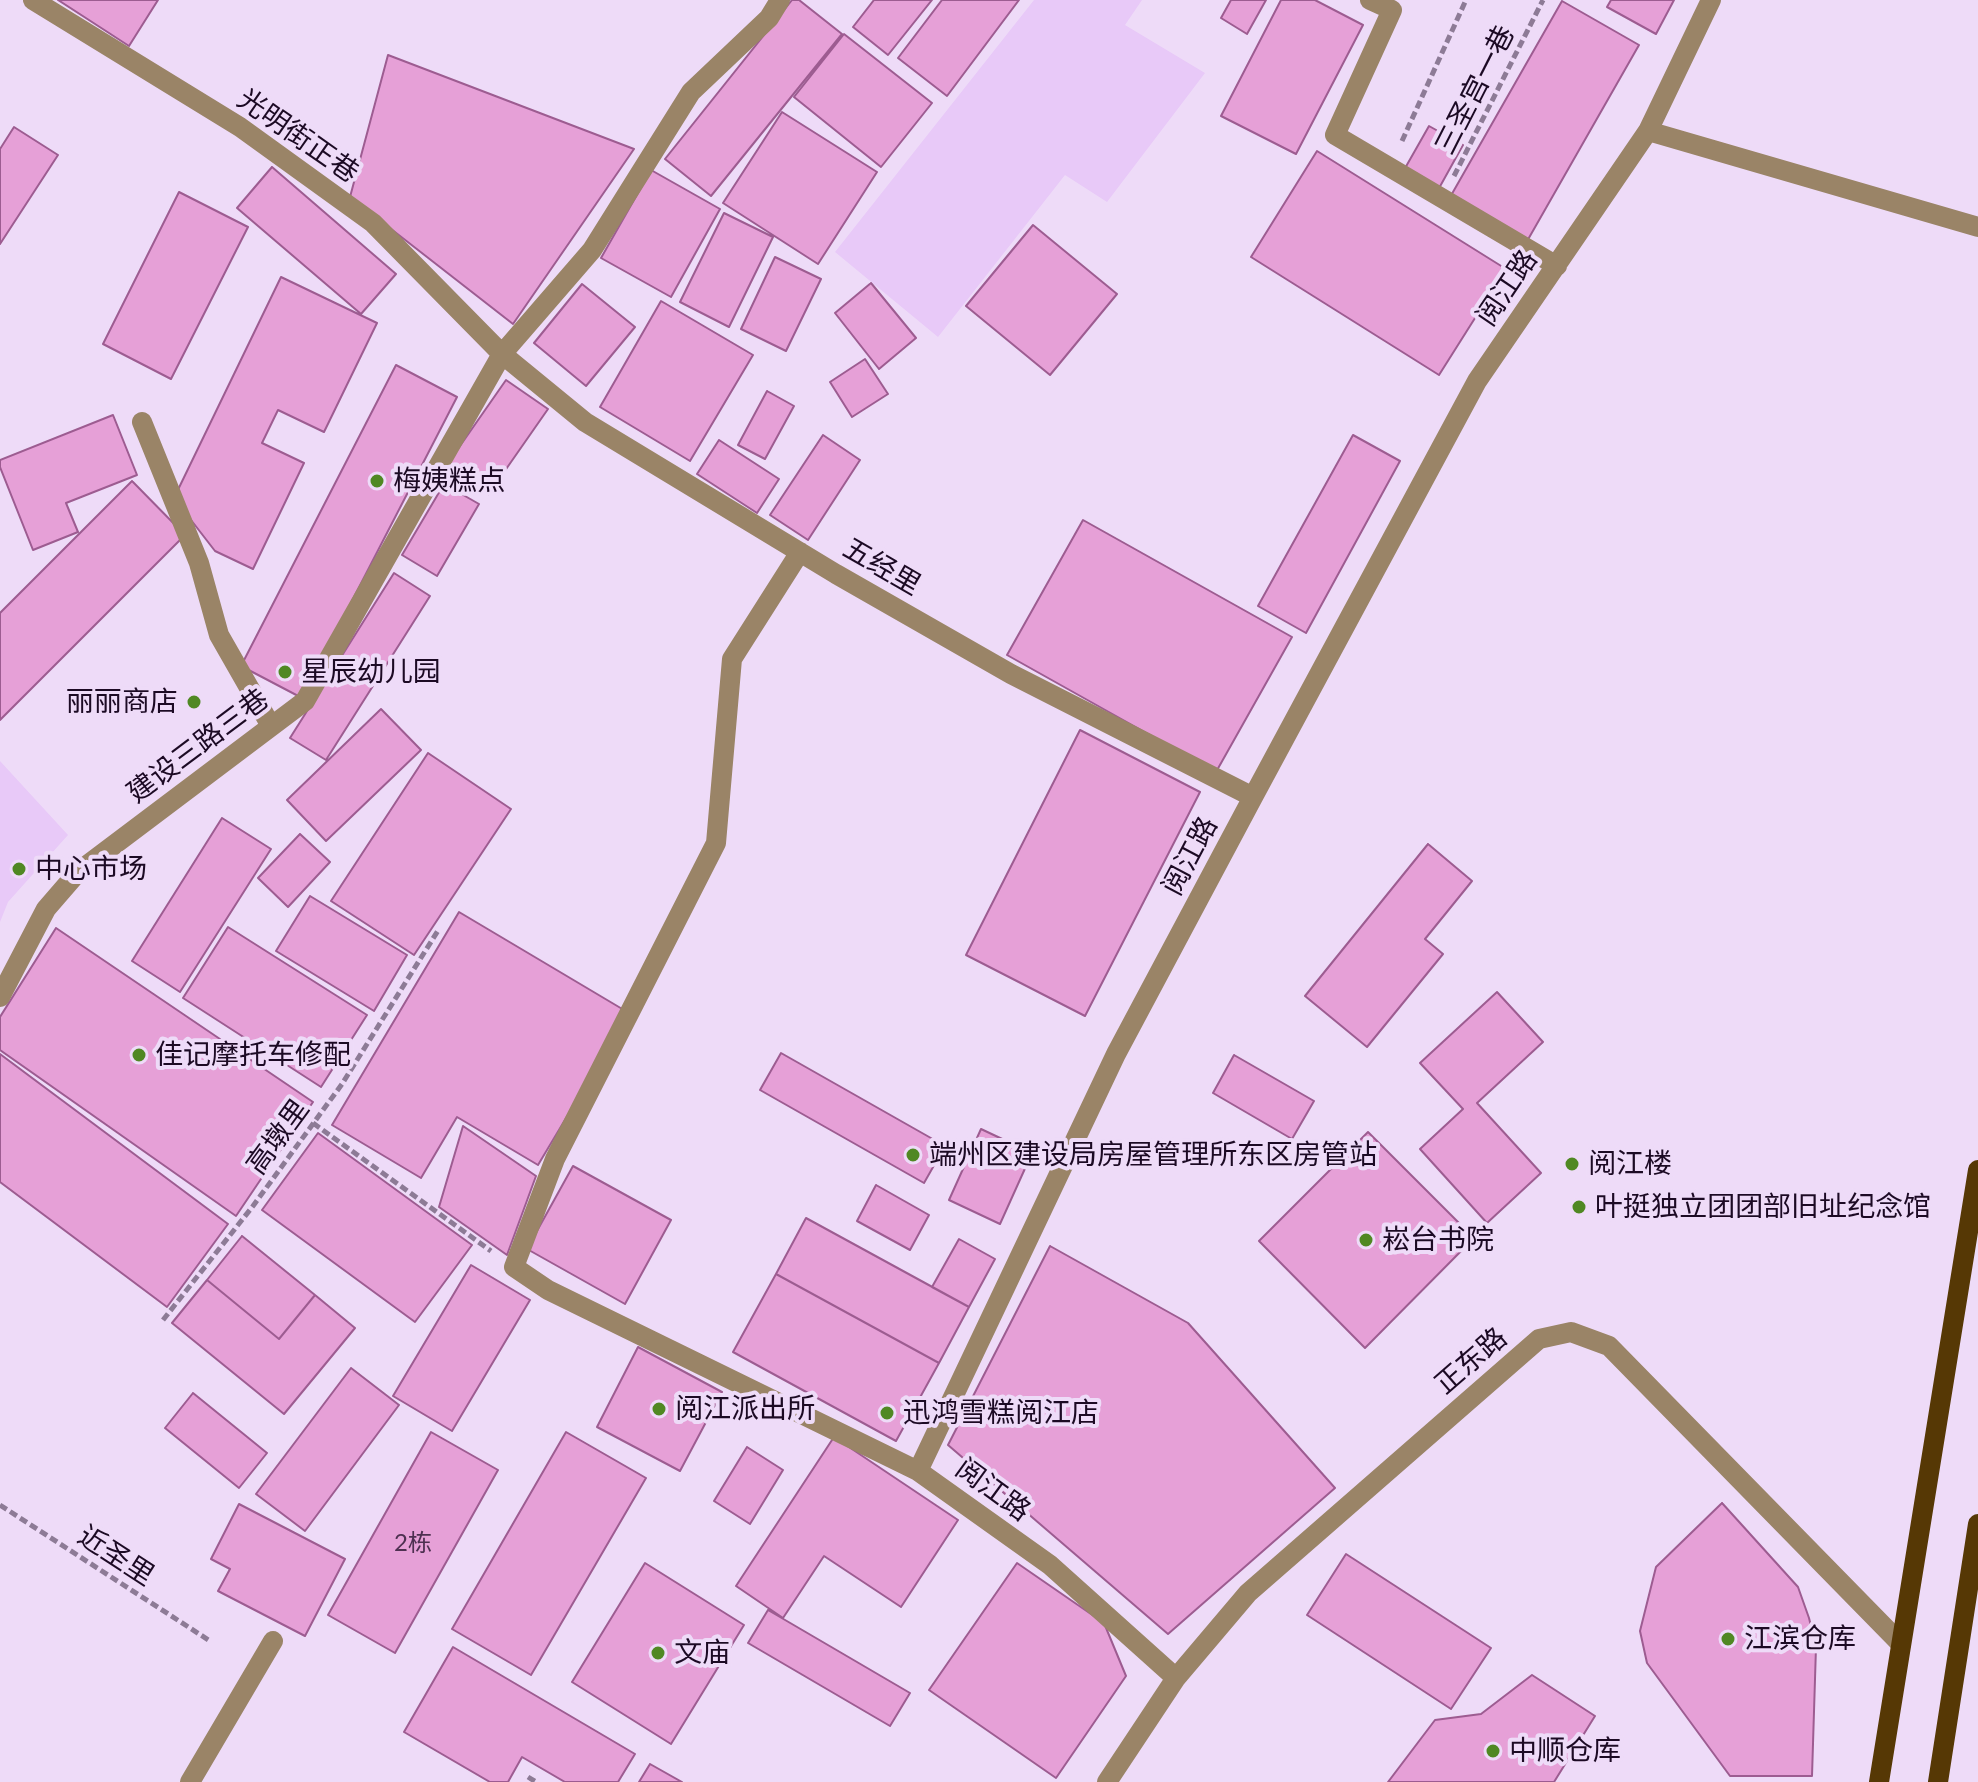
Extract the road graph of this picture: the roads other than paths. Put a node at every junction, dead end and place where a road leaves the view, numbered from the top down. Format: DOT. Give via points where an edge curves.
graph roads {
  1 [pos="33,0"];
  2 [pos="780,0"];
  3 [pos="1370,0"];
  4 [pos="1711,0"];
  5 [pos="1648,131"];
  6 [pos="1978,227"];
  7 [pos="1557,266"];
  8 [pos="502,354"];
  9 [pos="142,422"];
  10 [pos="800,552"];
  11 [pos="271,726"];
  12 [pos="1253,797"];
  13 [pos="0,997"];
  14 [pos="1978,1170"];
  15 [pos="918,1471"];
  16 [pos="1978,1524"];
  17 [pos="273,1641"];
  18 [pos="1901,1644"];
  19 [pos="1176,1678"];
  20 [pos="190,1782"];
  21 [pos="1107,1782"];
  22 [pos="1879,1782"];
  23 [pos="1938,1782"];
  1 -- 8 [label="street, 光明街正巷" via="240,127 373,223"];
  2 -- 8 [label="street, 建设三路三巷" via="769,18 691,92 592,250"];
  3 -- 7 [label="street" via="1392,10 1335,135"];
  4 -- 5 [label="street, 阅江路"];
  5 -- 6 [label="street"];
  5 -- 7 [label="street, 阅江路"];
  7 -- 12 [label="street, 阅江路" via="1477,381"];
  8 -- 10 [label="street, 五经里" via="585,422"];
  8 -- 11 [label="street, 建设三路三巷" via="305,701"];
  9 -- 11 [label="street" via="199,563 219,635"];
  10 -- 12 [label="street, 五经里" via="1011,674"];
  10 -- 15 [label="street" via="732,659 716,843 555,1159 514,1267 548,1290"];
  11 -- 13 [label="street, 建设三路三巷" via="78,872 46,909"];
  12 -- 15 [label="street, 阅江路" via="1116,1054"];
  14 -- 18 [label="main road"];
  15 -- 19 [label="street, 阅江路" via="1050,1565"];
  16 -- 23 [label="main road"];
  17 -- 20 [label="street"];
  18 -- 19 [label="street, 正东路" via="1609,1346 1571,1332 1539,1339 1271,1572"];
  18 -- 22 [label="main road"];
  19 -- 21 [label="street, 正东路"];
}
